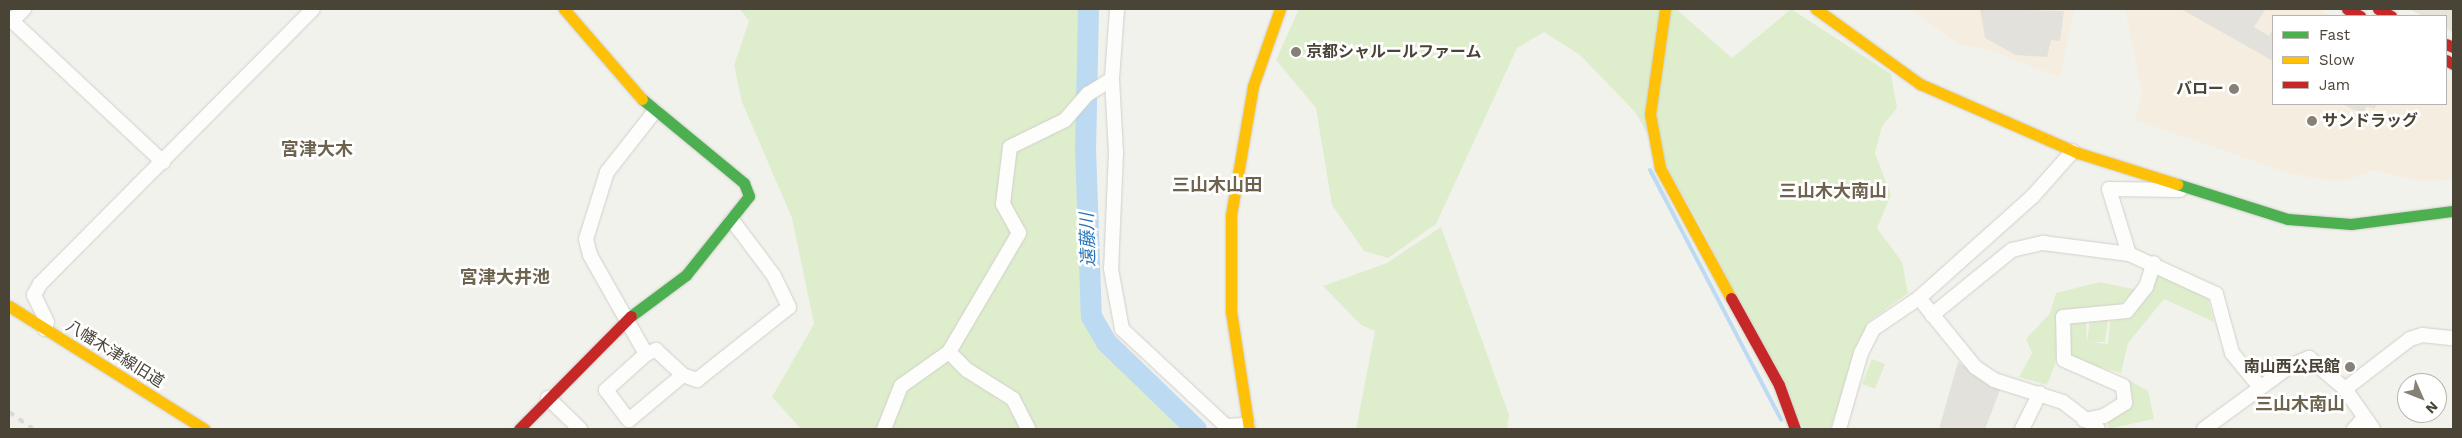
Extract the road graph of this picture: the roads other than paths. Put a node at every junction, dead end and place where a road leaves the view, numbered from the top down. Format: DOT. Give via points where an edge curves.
graph roads {
  1 [pos="24,9"];
  2 [pos="313,9"];
  3 [pos="564,9"];
  4 [pos="1117,9"];
  5 [pos="1280,9"];
  6 [pos="1665,9"];
  7 [pos="1816,9"];
  8 [pos="2346,9"];
  9 [pos="2378,9"];
  10 [pos="2358,15"];
  11 [pos="2389,15"];
  12 [pos="10,20"];
  13 [pos="1112,79"];
  14 [pos="655,111"];
  15 [pos="2073,151"];
  16 [pos="163,162"];
  17 [pos="2198,190"];
  18 [pos="2453,211"];
  19 [pos="732,220"];
  20 [pos="2129,254"];
  21 [pos="2154,263"];
  22 [pos="1919,298"];
  23 [pos="9,306"];
  24 [pos="1932,315"];
  25 [pos="626,320"];
  26 [pos="45,329"];
  27 [pos="2453,338"];
  28 [pos="949,352"];
  29 [pos="646,354"];
  30 [pos="683,375"];
  31 [pos="2259,386"];
  32 [pos="2345,389"];
  33 [pos="2040,393"];
  34 [pos="548,398"];
  35 [pos="2084,420"];
  36 [pos="633,425"];
  37 [pos="2363,426"];
  38 [pos="1249,427"];
  39 [pos="204,429"];
  40 [pos="519,429"];
  41 [pos="580,429"];
  42 [pos="884,429"];
  43 [pos="1028,429"];
  44 [pos="1795,429"];
  45 [pos="1838,429"];
  46 [pos="2022,429"];
  47 [pos="2098,429"];
  48 [pos="2204,429"];
  1 -- 12 [label="street"];
  2 -- 16 [label="street"];
  3 -- 14 [label="street"];
  4 -- 13 [label="street"];
  5 -- 38 [label="street" via="1253,86 1231,215 1231,312"];
  6 -- 44 [label="street" via="1650,114 1660,168 1779,385"];
  7 -- 15 [label="street" via="1920,84"];
  8 -- 10 [label="street"];
  9 -- 11 [label="street"];
  12 -- 16 [label="street"];
  13 -- 28 [label="street" via="1088,94 1065,120 1010,148 1003,204 1019,233"];
  13 -- 38 [label="street" via="1116,152 1111,269 1122,329 1226,426"];
  14 -- 19 [label="street" via="744,184 749,196"];
  14 -- 25 [label="street" via="607,172 586,239"];
  15 -- 17 [label="street"];
  15 -- 22 [label="street" via="2033,196"];
  16 -- 26 [label="street" via="35,291 47,322"];
  17 -- 18 [label="street" via="2288,219 2351,224 2409,220"];
  17 -- 20 [label="street" via="2110,189"];
  19 -- 25 [label="street" via="686,275"];
  19 -- 30 [label="street" via="774,276 789,307 698,380"];
  20 -- 21 [label="street"];
  20 -- 24 [label="street" via="2043,243 2012,250"];
  21 -- 31 [label="street" via="2216,294 2232,352"];
  21 -- 35 [label="street" via="2146,287 2127,311 2064,317 2064,360 2123,386 2125,403 2104,416"];
  22 -- 24 [label="street"];
  22 -- 45 [label="street" via="1873,329 1861,353"];
  23 -- 26 [label="street, 八幡木津線旧道"];
  24 -- 33 [label="street" via="1975,367 1994,380"];
  25 -- 29 [label="street"];
  25 -- 34 [label="street"];
  26 -- 39 [label="street, 八幡木津線旧道"];
  27 -- 32 [label="street" via="2422,335 2410,339"];
  28 -- 42 [label="street" via="901,386"];
  28 -- 43 [label="street" via="967,370 1013,399"];
  29 -- 30 [label="street" via="656,350"];
  29 -- 36 [label="street" via="606,390"];
  30 -- 36 [label="street"];
  31 -- 32 [label="street" via="2309,358"];
  31 -- 48 [label="street"];
  32 -- 37 [label="street"];
  33 -- 35 [label="street" via="2063,402"];
  33 -- 46 [label="street"];
  34 -- 40 [label="street"];
  34 -- 41 [label="street"];
  35 -- 47 [label="street"];
}
